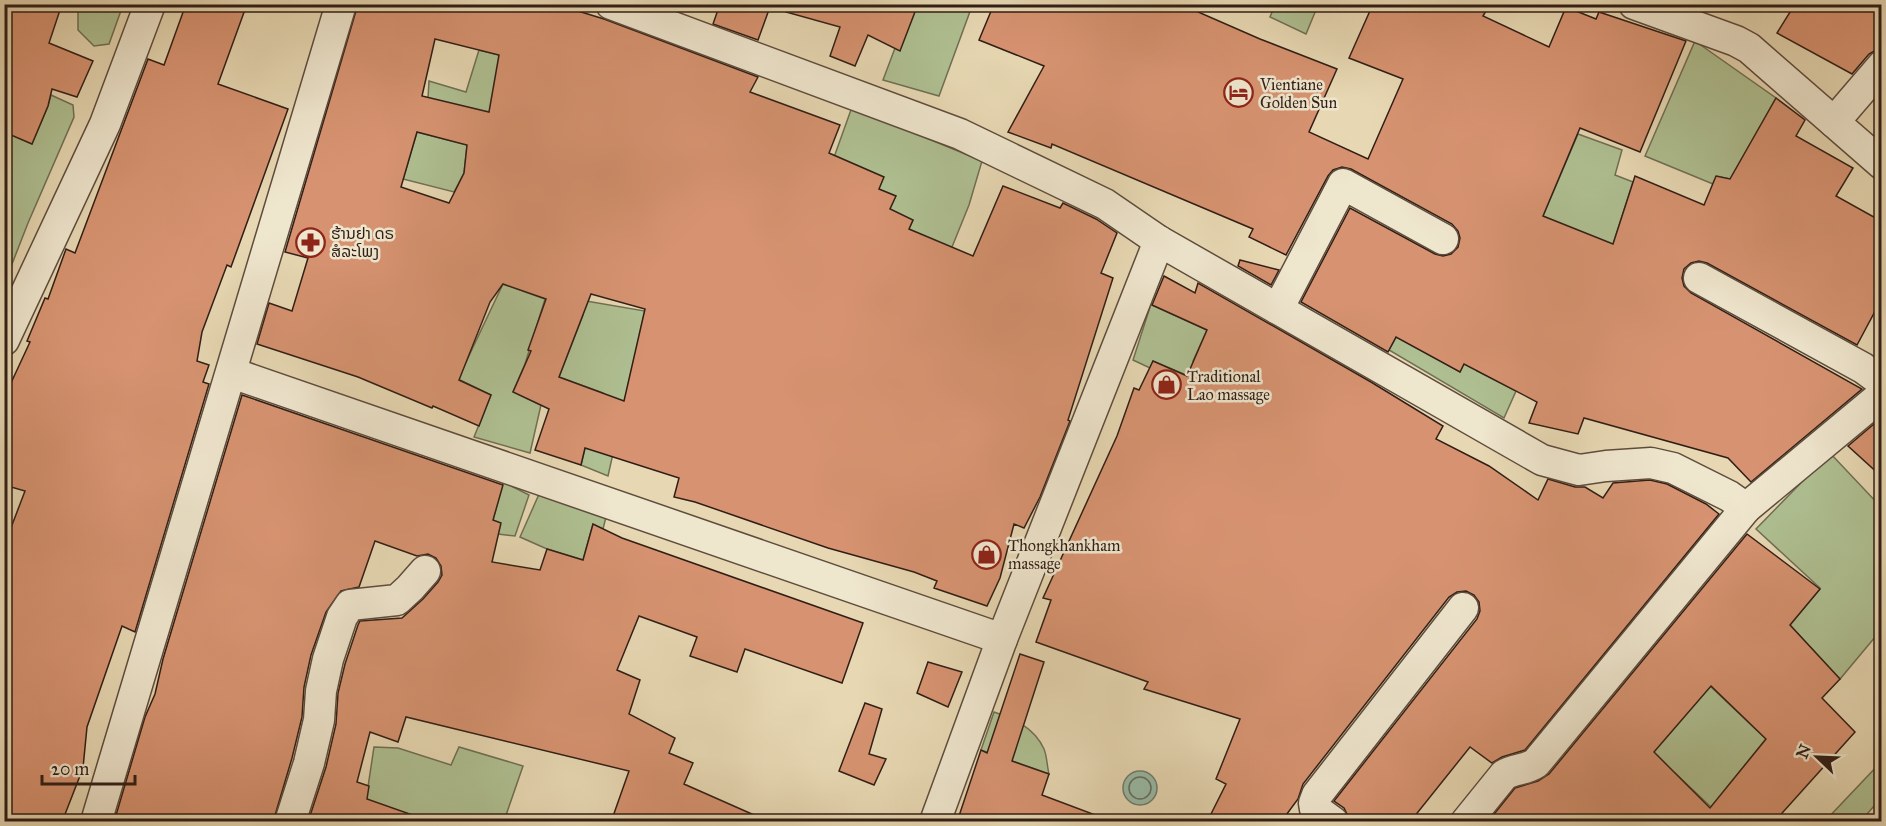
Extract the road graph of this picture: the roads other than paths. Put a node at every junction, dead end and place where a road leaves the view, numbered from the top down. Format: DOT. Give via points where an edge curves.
graph roads {
  1 [pos="150,4"];
  2 [pos="341,4"];
  3 [pos="611,4"];
  4 [pos="1635,4"];
  5 [pos="1881,66"];
  6 [pos="1834,122"];
  7 [pos="1881,164"];
  8 [pos="1443,239"];
  9 [pos="1159,241"];
  10 [pos="1699,278"];
  11 [pos="1278,309"];
  12 [pos="4,340"];
  13 [pos="232,373"];
  14 [pos="1881,382"];
  15 [pos="1881,395"];
  16 [pos="1746,508"];
  17 [pos="425,571"];
  18 [pos="1463,608"];
  19 [pos="1002,639"];
  20 [pos="96,822"];
  21 [pos="291,822"];
  22 [pos="935,822"];
  23 [pos="1333,822"];
  24 [pos="1466,822"];
  1 -- 12 [label="street" via="105,124"];
  2 -- 13 [label="street"];
  3 -- 9 [label="street" via="960,134 1105,204"];
  4 -- 6 [label="street" via="1749,48"];
  5 -- 6 [label="street"];
  6 -- 7 [label="street"];
  8 -- 11 [label="street" via="1343,184"];
  9 -- 11 [label="street"];
  9 -- 19 [label="street"];
  10 -- 14 [label="street" via="1863,368"];
  11 -- 16 [label="street" via="1542,460 1579,470 1651,463 1673,468"];
  13 -- 19 [label="street"];
  13 -- 20 [label="street"];
  15 -- 16 [label="street"];
  16 -- 24 [label="street" via="1536,763 1526,770 1504,775"];
  17 -- 21 [label="street" via="397,600 350,605 342,617 321,691 309,763"];
  18 -- 23 [label="street" via="1317,795 1315,809"];
  19 -- 22 [label="street"];
}
